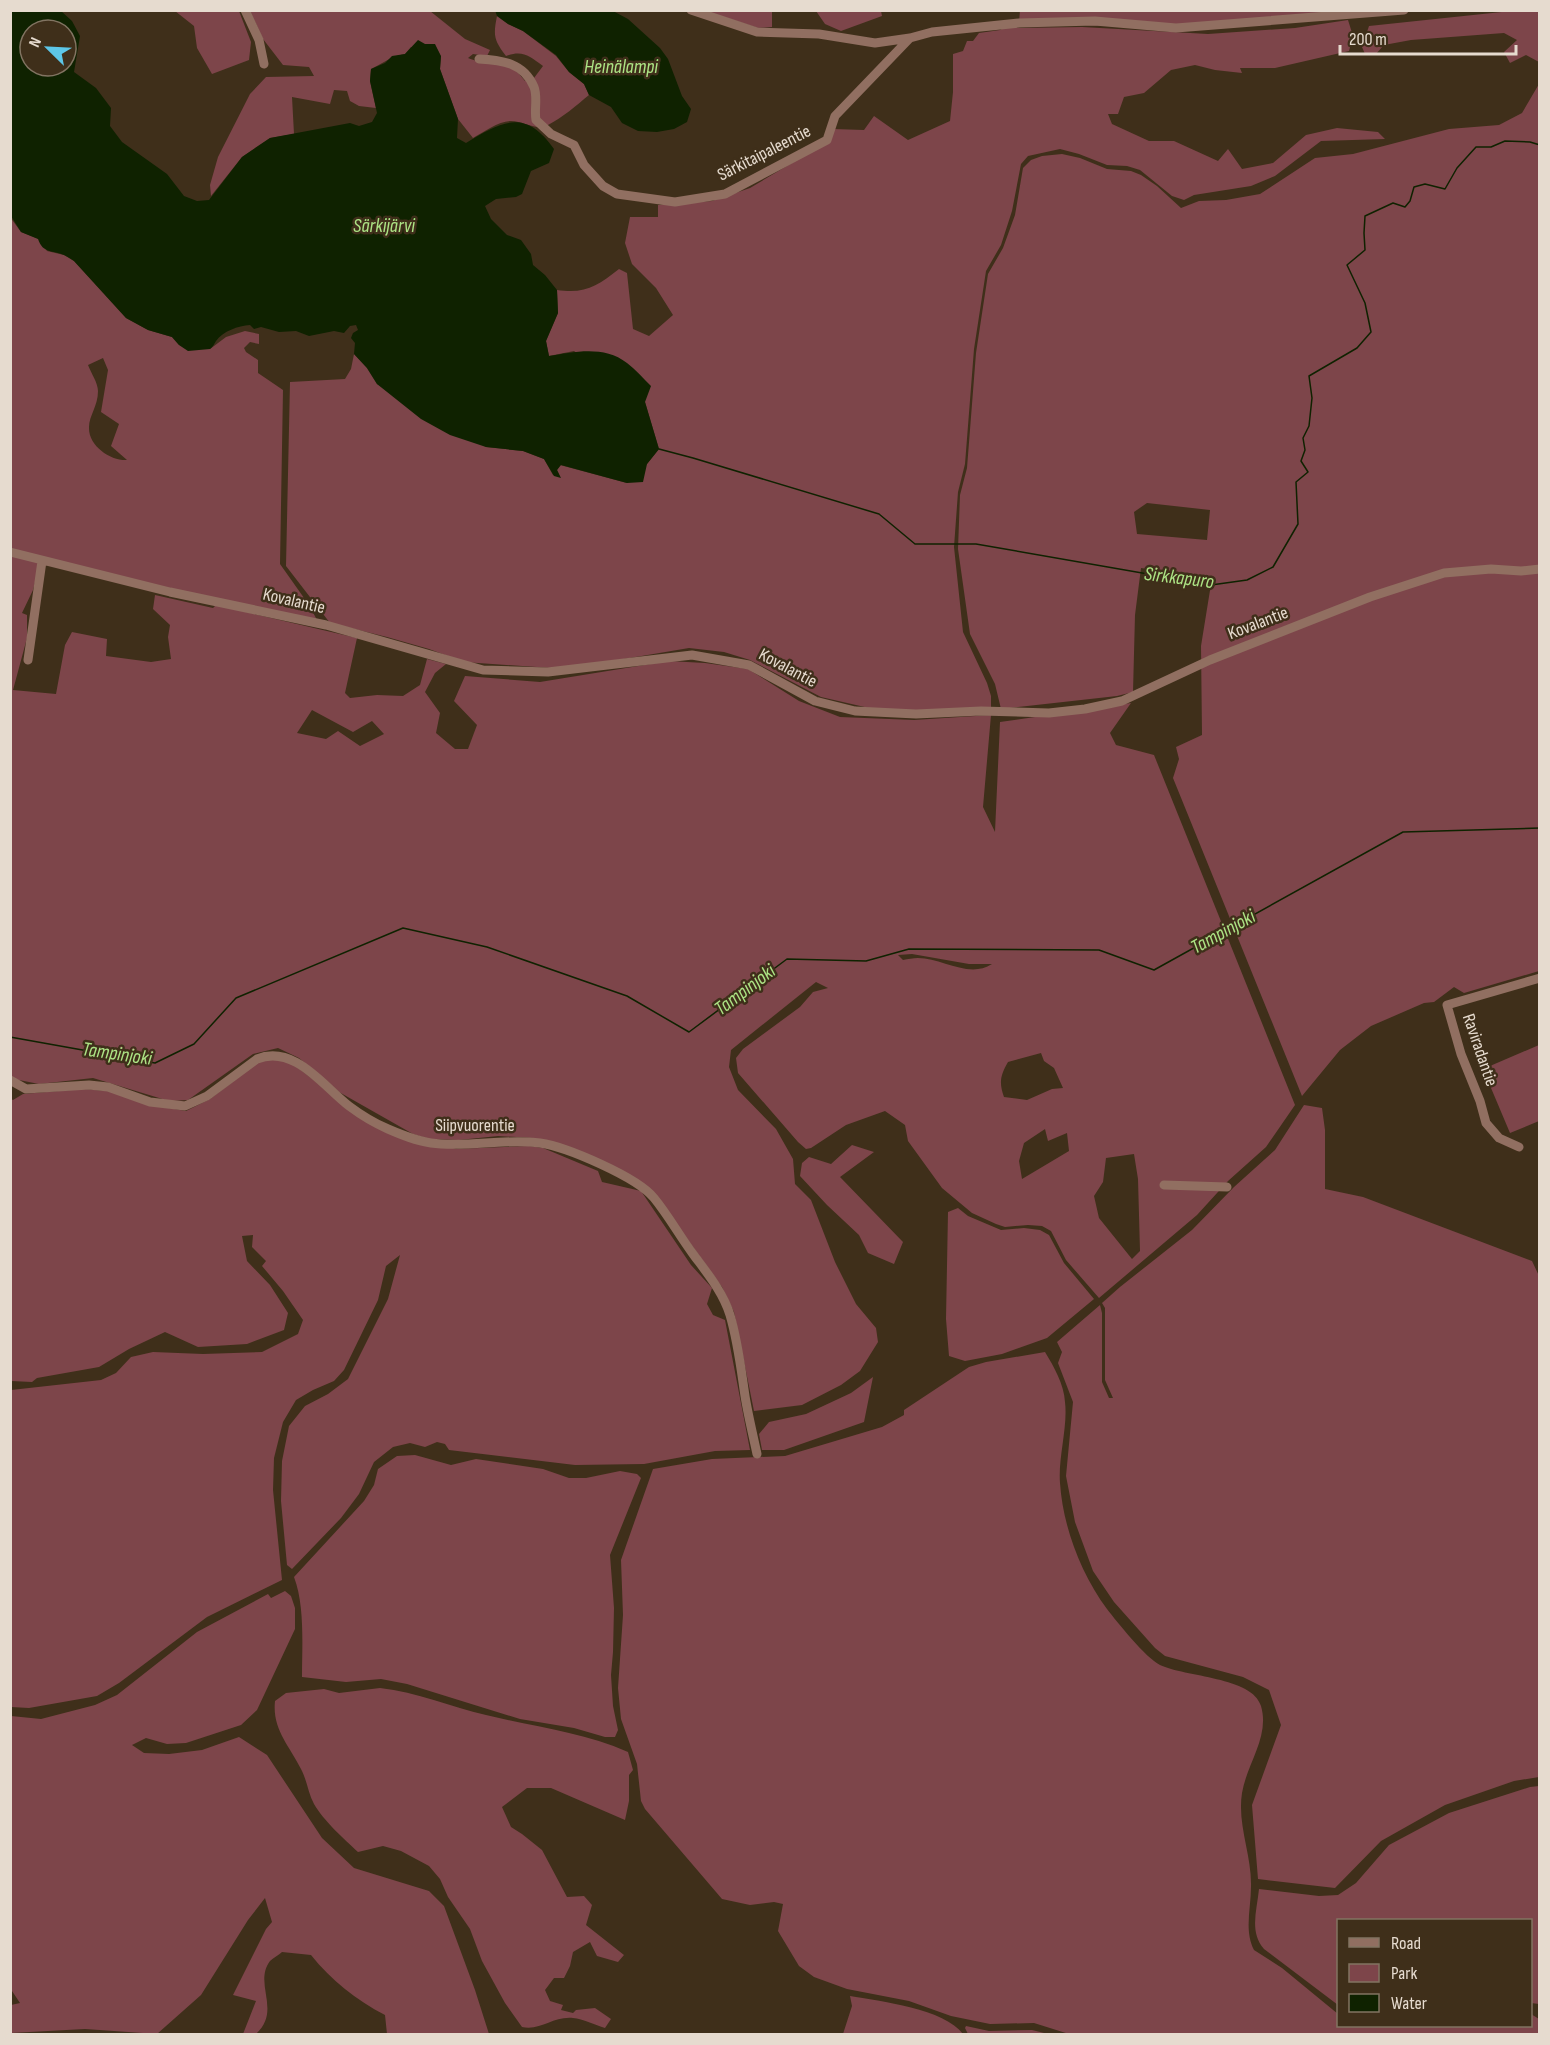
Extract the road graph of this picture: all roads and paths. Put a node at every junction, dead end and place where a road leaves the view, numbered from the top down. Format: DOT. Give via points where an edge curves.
graph roads {
  1 [pos="245,10"];
  2 [pos="691,10"];
  3 [pos="1404,10"];
  4 [pos="910,38"];
  5 [pos="479,59"];
  6 [pos="264,64"];
  7 [pos="10,552"];
  8 [pos="42,561"];
  9 [pos="1539,569"];
  10 [pos="28,660"];
  11 [pos="1539,978"];
  12 [pos="10,1080"];
  13 [pos="1519,1147"];
  14 [pos="1164,1185"];
  15 [pos="1227,1187"];
  16 [pos="756,1454"];
  1 -- 6 [label="street" via="259,40"];
  2 -- 4 [label="street" via="757,32 819,34 875,43"];
  3 -- 4 [label="street" via="1176,28 1095,21 1018,23"];
  4 -- 5 [label="street, Särkitaipaleentie" via="835,116 827,140 725,194 675,202 618,194 603,186 584,165 574,145 551,134 536,120 534,88 526,75 502,60"];
  7 -- 8 [label="street, Kovalantie"];
  8 -- 9 [label="street, Kovalantie" via="326,625 483,670 548,672 692,655 749,665 815,701 855,711 916,714 1049,713 1122,701 1210,660 1370,597 1444,573"];
  8 -- 10 [label="street"];
  11 -- 13 [label="street, Raviradantie" via="1447,1005 1486,1123 1499,1138"];
  12 -- 16 [label="street, Siipvuorentie" via="26,1089 89,1084 150,1102 185,1106 207,1096 257,1059 280,1056 312,1073 368,1119 413,1139 432,1143 541,1143 622,1174 653,1196 717,1287 730,1313"];
  14 -- 15 [label="street"];
}
